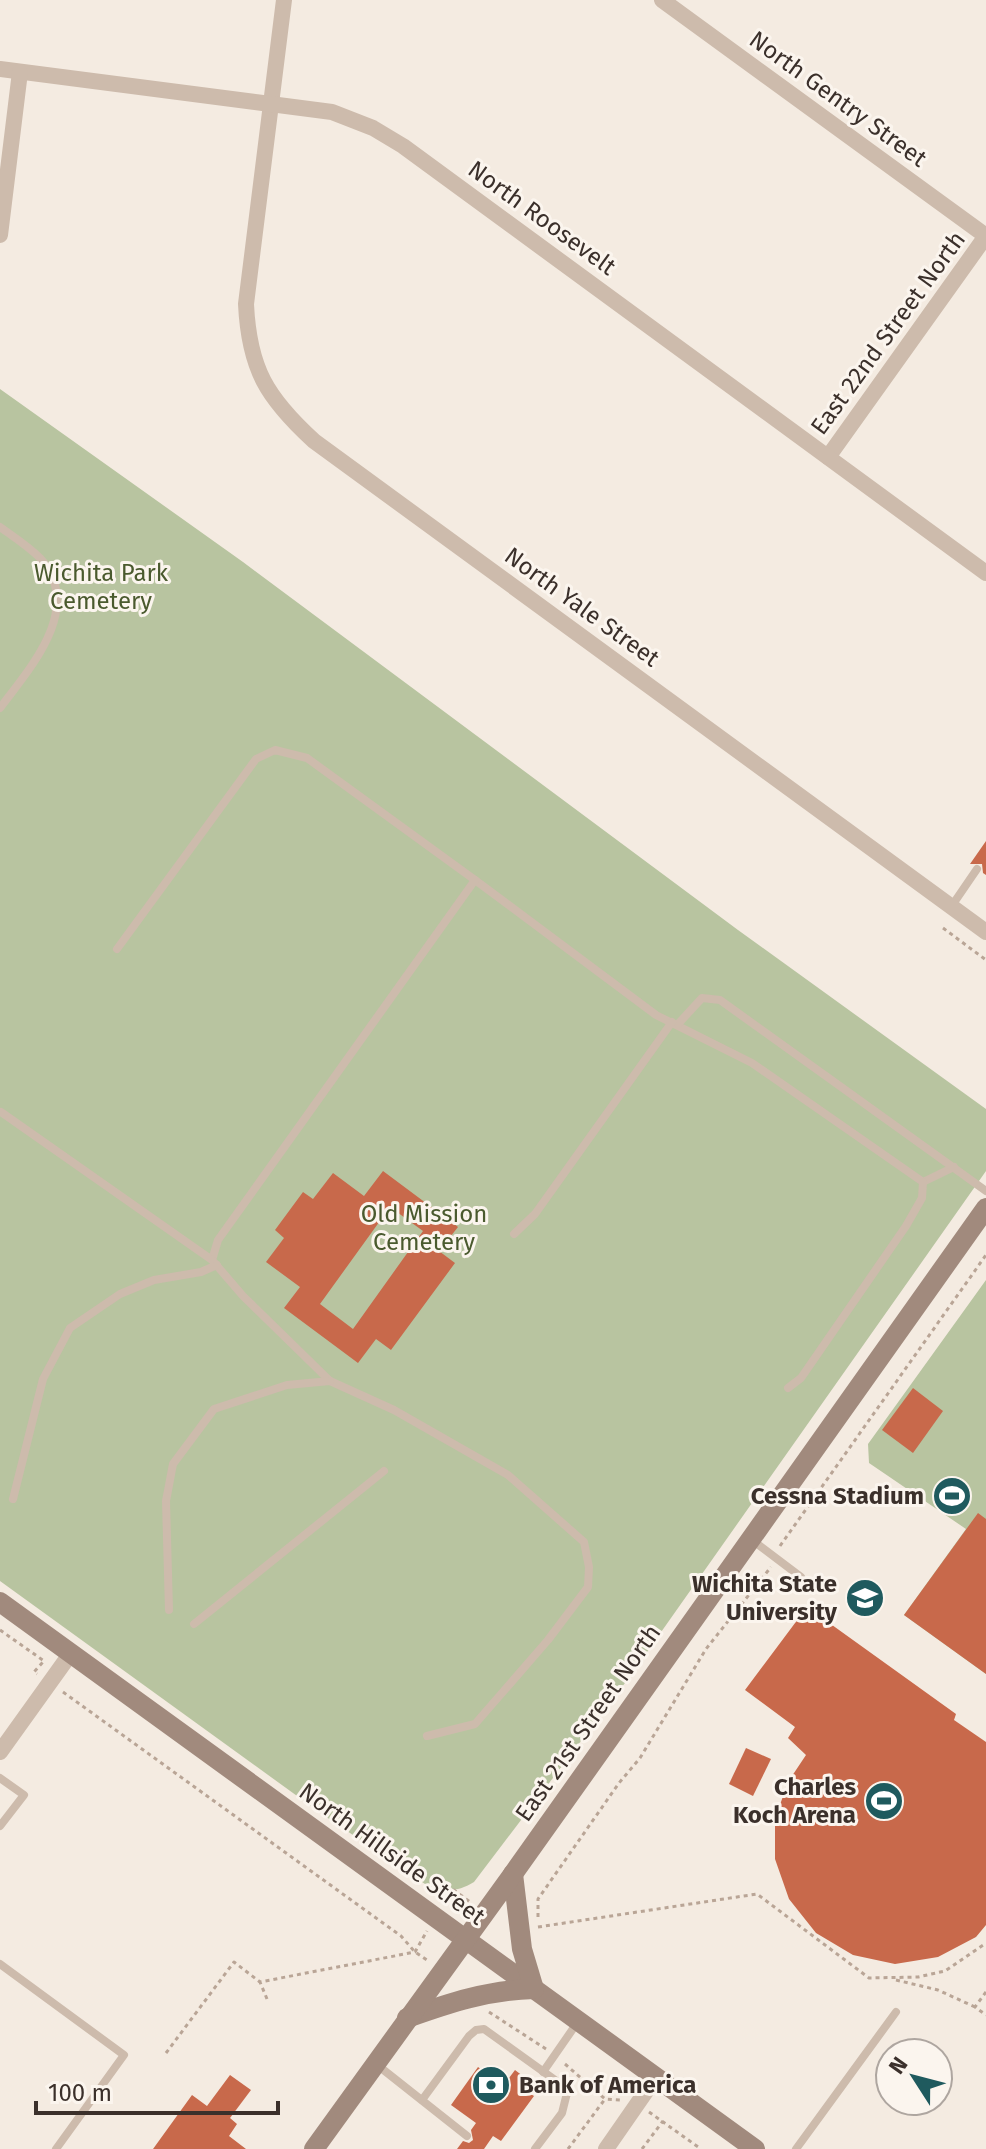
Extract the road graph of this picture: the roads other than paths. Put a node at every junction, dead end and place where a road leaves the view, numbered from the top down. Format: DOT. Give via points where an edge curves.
graph roads {
  1 [pos="284,0"];
  2 [pos="662,0"];
  3 [pos="0,69"];
  4 [pos="20,72"];
  5 [pos="271,103"];
  6 [pos="0,235"];
  7 [pos="986,236"];
  8 [pos="828,457"];
  9 [pos="0,527"];
  10 [pos="986,573"];
  11 [pos="0,708"];
  12 [pos="977,869"];
  13 [pos="475,880"];
  14 [pos="951,907"];
  15 [pos="986,932"];
  16 [pos="117,949"];
  17 [pos="675,1023"];
  18 [pos="1,1112"];
  19 [pos="954,1167"];
  20 [pos="923,1182"];
  21 [pos="986,1191"];
  22 [pos="986,1208"];
  23 [pos="514,1234"];
  24 [pos="215,1263"];
  25 [pos="330,1381"];
  26 [pos="788,1388"];
  27 [pos="384,1471"];
  28 [pos="13,1499"];
  29 [pos="751,1539"];
  30 [pos="801,1577"];
  31 [pos="0,1602"];
  32 [pos="169,1610"];
  33 [pos="194,1624"];
  34 [pos="71,1653"];
  35 [pos="427,1736"];
  36 [pos="0,1752"];
  37 [pos="0,1778"];
  38 [pos="0,1826"];
  39 [pos="513,1874"];
  40 [pos="465,1939"];
  41 [pos="0,1964"];
  42 [pos="534,1989"];
  43 [pos="896,2012"];
  44 [pos="407,2018"];
  45 [pos="578,2021"];
  46 [pos="375,2063"];
  47 [pos="543,2072"];
  48 [pos="656,2077"];
  49 [pos="422,2100"];
  50 [pos="467,2136"];
  51 [pos="56,2149"];
  52 [pos="314,2149"];
  53 [pos="535,2149"];
  54 [pos="606,2149"];
  55 [pos="755,2149"];
  56 [pos="796,2149"];
  1 -- 5 [label="street, North Yale Street"];
  2 -- 7 [label="street, North Gentry Street"];
  3 -- 4 [label="street, North Roosevelt"];
  4 -- 5 [label="street, North Roosevelt"];
  4 -- 6 [label="street"];
  5 -- 8 [label="street, North Roosevelt" via="332,112 403,146"];
  5 -- 14 [label="street, North Yale Street" via="246,304 248,340 263,383 286,415 314,441"];
  7 -- 8 [label="street, East 22nd Street North"];
  8 -- 10 [label="street, North Roosevelt"];
  9 -- 11 [label="lane" via="42,560 57,600 44,648"];
  12 -- 14 [label="lane"];
  13 -- 16 [label="lane" via="307,758 275,750 256,759"];
  13 -- 17 [label="lane" via="656,1015"];
  13 -- 24 [label="lane" via="218,1240"];
  14 -- 15 [label="street, North Yale Street"];
  17 -- 19 [label="lane" via="702,998 720,1000"];
  17 -- 20 [label="lane" via="752,1063"];
  17 -- 23 [label="lane" via="535,1214"];
  18 -- 24 [label="lane"];
  19 -- 20 [label="lane"];
  19 -- 21 [label="lane"];
  20 -- 26 [label="lane" via="922,1198 906,1226 801,1378"];
  22 -- 29 [label="main road, East 21st Street North"];
  24 -- 25 [label="lane"];
  24 -- 28 [label="lane" via="120,1294 70,1328 43,1379"];
  25 -- 32 [label="lane" via="287,1385 214,1409 173,1464 166,1501"];
  25 -- 35 [label="lane" via="394,1410 508,1475 584,1542 588,1587 548,1640 475,1724"];
  27 -- 33 [label="lane"];
  29 -- 30 [label="lane"];
  29 -- 39 [label="main road, East 21st Street North"];
  31 -- 34 [label="main road, North Hillside Street"];
  34 -- 36 [label="street"];
  34 -- 40 [label="main road, North Hillside Street"];
  37 -- 38 [label="lane" via="24,1795"];
  39 -- 40 [label="main road, East 21st Street North"];
  39 -- 42 [label="main road" via="529,1929 522,1949"];
  40 -- 42 [label="main road, North Hillside Street"];
  40 -- 44 [label="main road, East 21st Street North"];
  41 -- 51 [label="lane" via="124,2055"];
  42 -- 44 [label="main road" via="472,1996"];
  42 -- 45 [label="main road, North Hillside Street"];
  43 -- 56 [label="lane"];
  44 -- 46 [label="main road, East 21st Street North"];
  45 -- 47 [label="lane"];
  45 -- 48 [label="main road, North Hillside Street"];
  46 -- 49 [label="lane"];
  46 -- 52 [label="main road, East 21st Street North"];
  47 -- 49 [label="lane" via="484,2029 476,2030"];
  47 -- 53 [label="lane" via="562,2085 567,2101"];
  48 -- 54 [label="street"];
  48 -- 55 [label="main road, North Hillside Street"];
  49 -- 50 [label="lane"];
}
